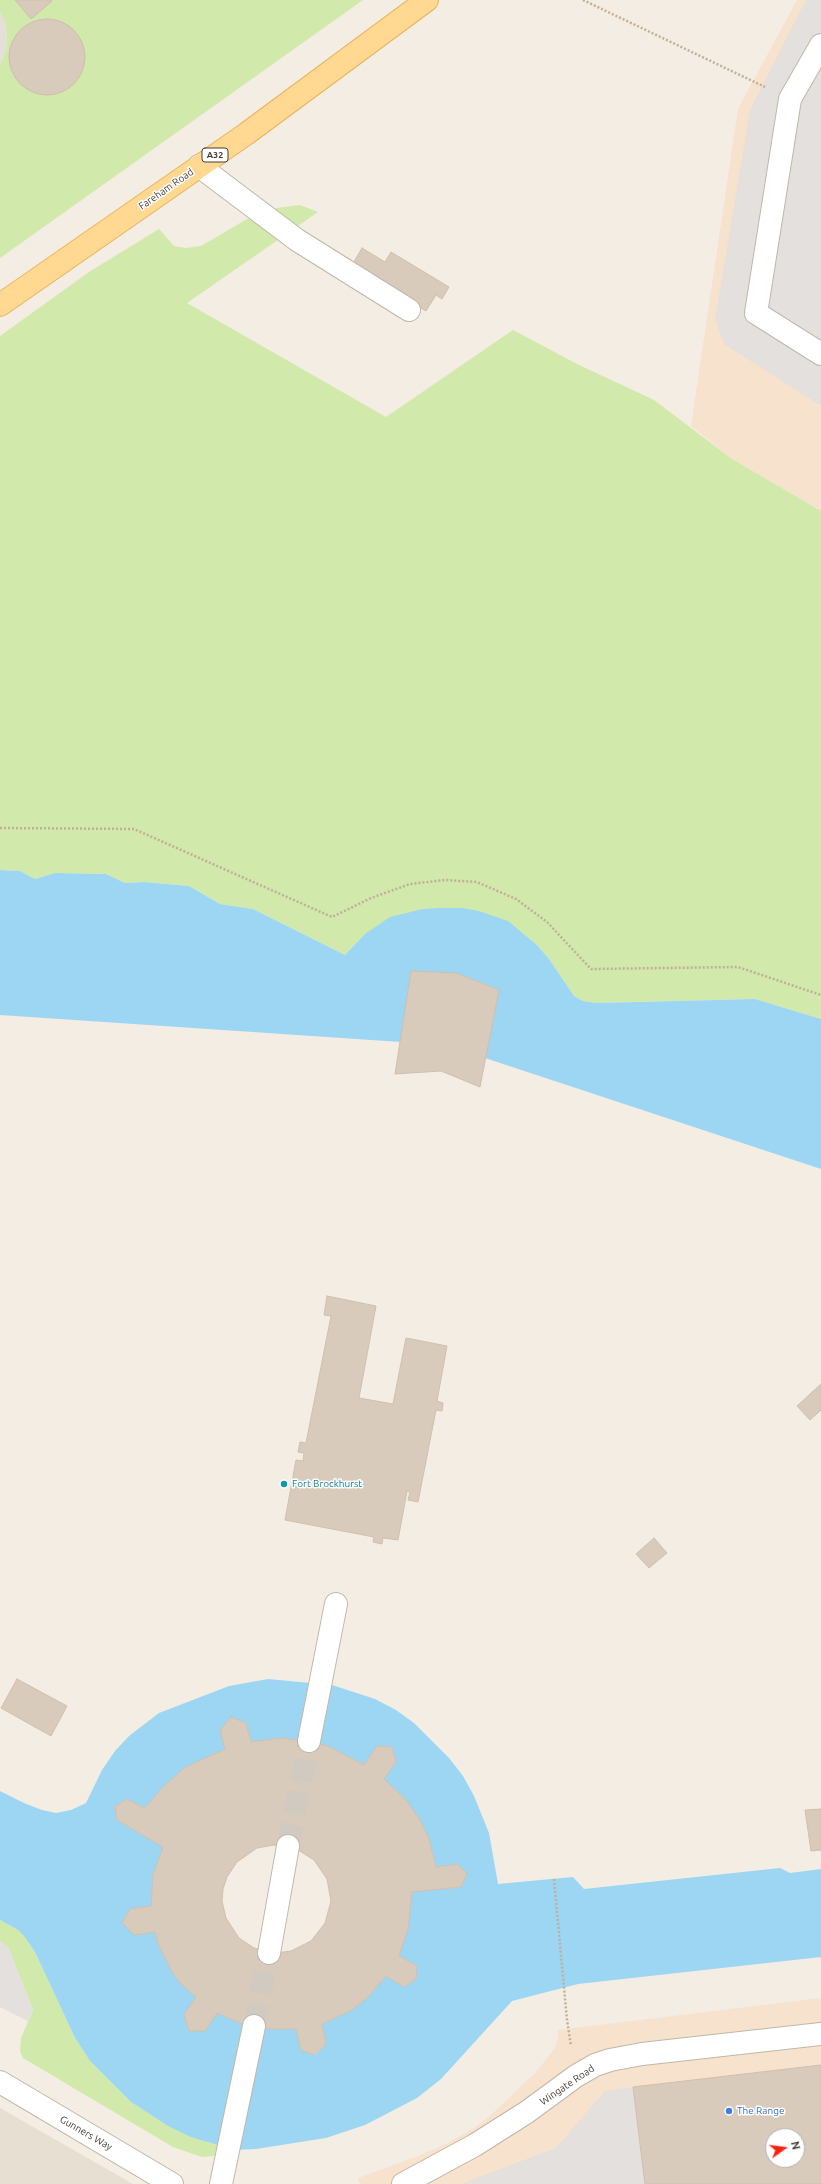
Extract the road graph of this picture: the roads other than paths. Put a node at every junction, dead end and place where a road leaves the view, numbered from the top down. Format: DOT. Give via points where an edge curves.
graph roads {
  1 [pos="427,0"];
  2 [pos="821,45"];
  3 [pos="199,166"];
  4 [pos="0,305"];
  5 [pos="409,310"];
  6 [pos="821,354"];
  7 [pos="336,1604"];
  8 [pos="309,1742"];
  9 [pos="288,1846"];
  10 [pos="269,1953"];
  11 [pos="254,2026"];
  12 [pos="821,2034"];
  13 [pos="0,2082"];
  14 [pos="172,2184"];
  15 [pos="221,2184"];
  16 [pos="403,2184"];
  1 -- 3 [label="main road, Fareham Road / A32"];
  2 -- 6 [label="street" via="790,99 756,313"];
  3 -- 4 [label="main road, Fareham Road / A32"];
  3 -- 5 [label="street" via="297,240"];
  7 -- 8 [label="street"];
  9 -- 10 [label="street"];
  11 -- 15 [label="street"];
  12 -- 16 [label="street, Wingate Road" via="610,2060 595,2065 474,2145"];
  13 -- 14 [label="street, Gunners Way"];
}
